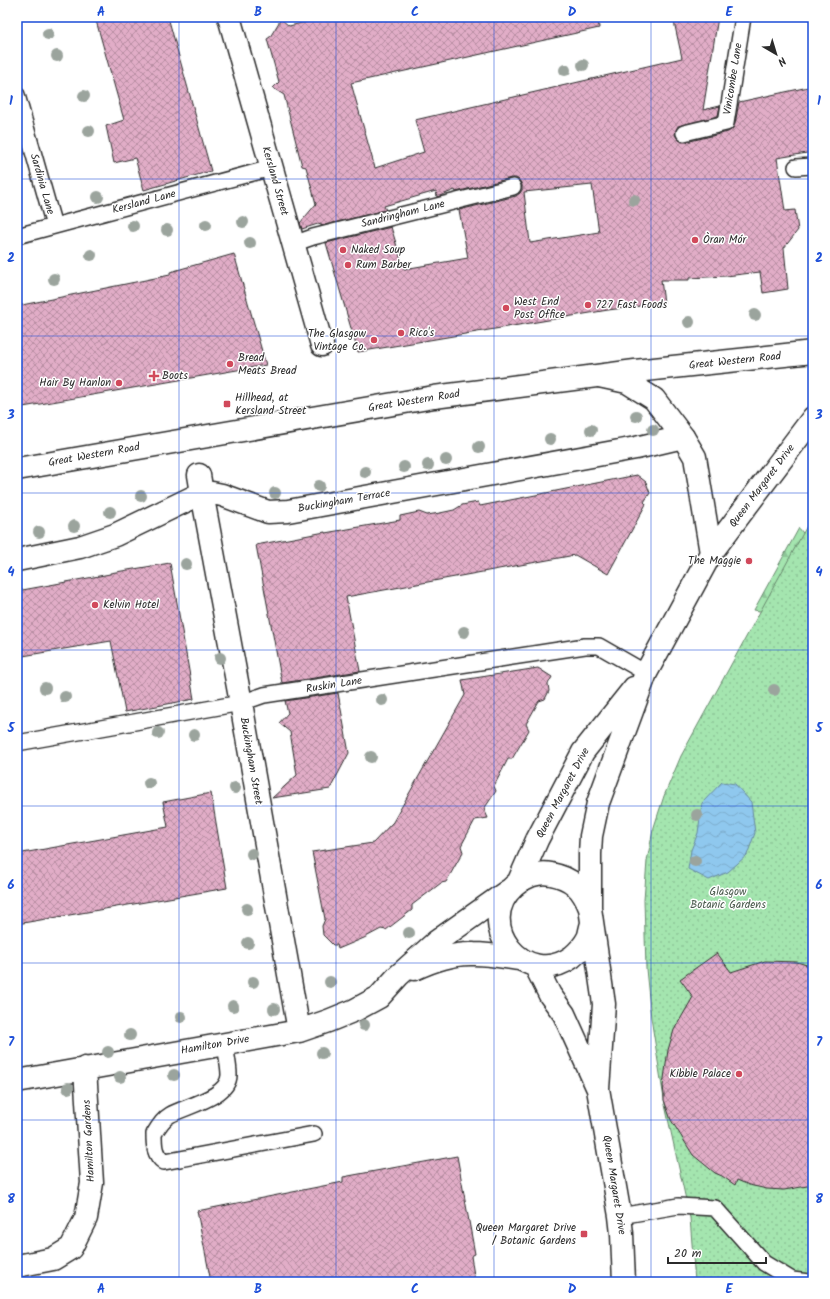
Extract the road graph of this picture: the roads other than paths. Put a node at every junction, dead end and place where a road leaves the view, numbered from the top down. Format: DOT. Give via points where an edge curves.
graph roads {
  1 [pos="229,17"];
  2 [pos="743,17"];
  3 [pos="17,95"];
  4 [pos="684,133"];
  5 [pos="813,166"];
  6 [pos="796,167"];
  7 [pos="271,168"];
  8 [pos="513,187"];
  9 [pos="54,226"];
  10 [pos="17,236"];
  11 [pos="293,244"];
  12 [pos="322,345"];
  13 [pos="813,352"];
  14 [pos="599,376"];
  15 [pos="813,418"];
  16 [pos="682,437"];
  17 [pos="17,469"];
  18 [pos="200,484"];
  19 [pos="711,553"];
  20 [pos="17,560"];
  21 [pos="646,673"];
  22 [pos="241,703"];
  23 [pos="17,743"];
  24 [pos="514,886"];
  25 [pos="591,916"];
  26 [pos="528,962"];
  27 [pos="398,976"];
  28 [pos="299,1031"];
  29 [pos="225,1044"];
  30 [pos="86,1068"];
  31 [pos="17,1081"];
  32 [pos="598,1089"];
  33 [pos="314,1134"];
  34 [pos="620,1216"];
  35 [pos="17,1266"];
  36 [pos="813,1281"];
  37 [pos="624,1282"];
  1 -- 7 [label="main road, Kersland Street"];
  2 -- 4 [label="lane, Vinicombe Lane" via="726,124"];
  3 -- 9 [label="lane, Sardinia Lane"];
  5 -- 6 [label="lane"];
  7 -- 9 [label="lane, Kersland Lane"];
  7 -- 11 [label="main road, Kersland Street"];
  8 -- 11 [label="lane, Sandringham Lane"];
  9 -- 10 [label="lane, Kersland Lane"];
  11 -- 12 [label="main road, Kersland Street"];
  13 -- 14 [label="main road, Great Western Road"];
  14 -- 16 [label="main road" via="627,382 654,399"];
  14 -- 17 [label="main road, Great Western Road" via="434,396"];
  15 -- 19 [label="main road, Queen Margaret Drive"];
  16 -- 18 [label="main road, Buckingham Terrace" via="636,448 288,511 268,512 212,493"];
  16 -- 19 [label="main road" via="695,457"];
  18 -- 20 [label="main road" via="115,535 80,547"];
  18 -- 22 [label="main road, Buckingham Street"];
  19 -- 21 [label="main road, Queen Margaret Drive"];
  21 -- 22 [label="lane, Ruskin Lane" via="599,646 585,646 264,695"];
  21 -- 24 [label="main road, Queen Margaret Drive" via="583,752"];
  21 -- 25 [label="main road, Queen Margaret Drive" via="603,786 594,819 590,854"];
  22 -- 23 [label="lane, Ruskin Lane"];
  22 -- 28 [label="main road, Buckingham Street"];
  24 -- 25 [label="main road, Queen Margaret Drive" via="532,875 547,873 562,876 584,894"];
  24 -- 26 [label="main road, Queen Margaret Drive" via="501,904 498,919 501,934 508,948"];
  24 -- 27 [label="main road, Hamilton Drive" via="436,942"];
  25 -- 26 [label="main road, Queen Margaret Drive" via="587,939 579,952 566,961 551,966"];
  25 -- 32 [label="main road, Queen Margaret Drive" via="604,1004"];
  26 -- 27 [label="main road, Hamilton Drive" via="474,954 453,955 428,962"];
  26 -- 32 [label="main road, Queen Margaret Drive" via="564,1014"];
  27 -- 28 [label="main road, Hamilton Drive" via="379,997 361,1007"];
  28 -- 29 [label="main road, Hamilton Drive"];
  29 -- 30 [label="main road, Hamilton Drive"];
  29 -- 33 [label="lane" via="229,1075 227,1083 218,1092 170,1116 161,1124 154,1134 159,1158 164,1162"];
  30 -- 31 [label="main road, Hamilton Drive"];
  30 -- 35 [label="main road, Hamilton Gardens" via="92,1183 86,1218 71,1248 53,1259"];
  32 -- 34 [label="main road, Queen Margaret Drive"];
  34 -- 36 [label="lane" via="678,1206 715,1208 764,1263 792,1280"];
  34 -- 37 [label="main road, Queen Margaret Drive"];
}
